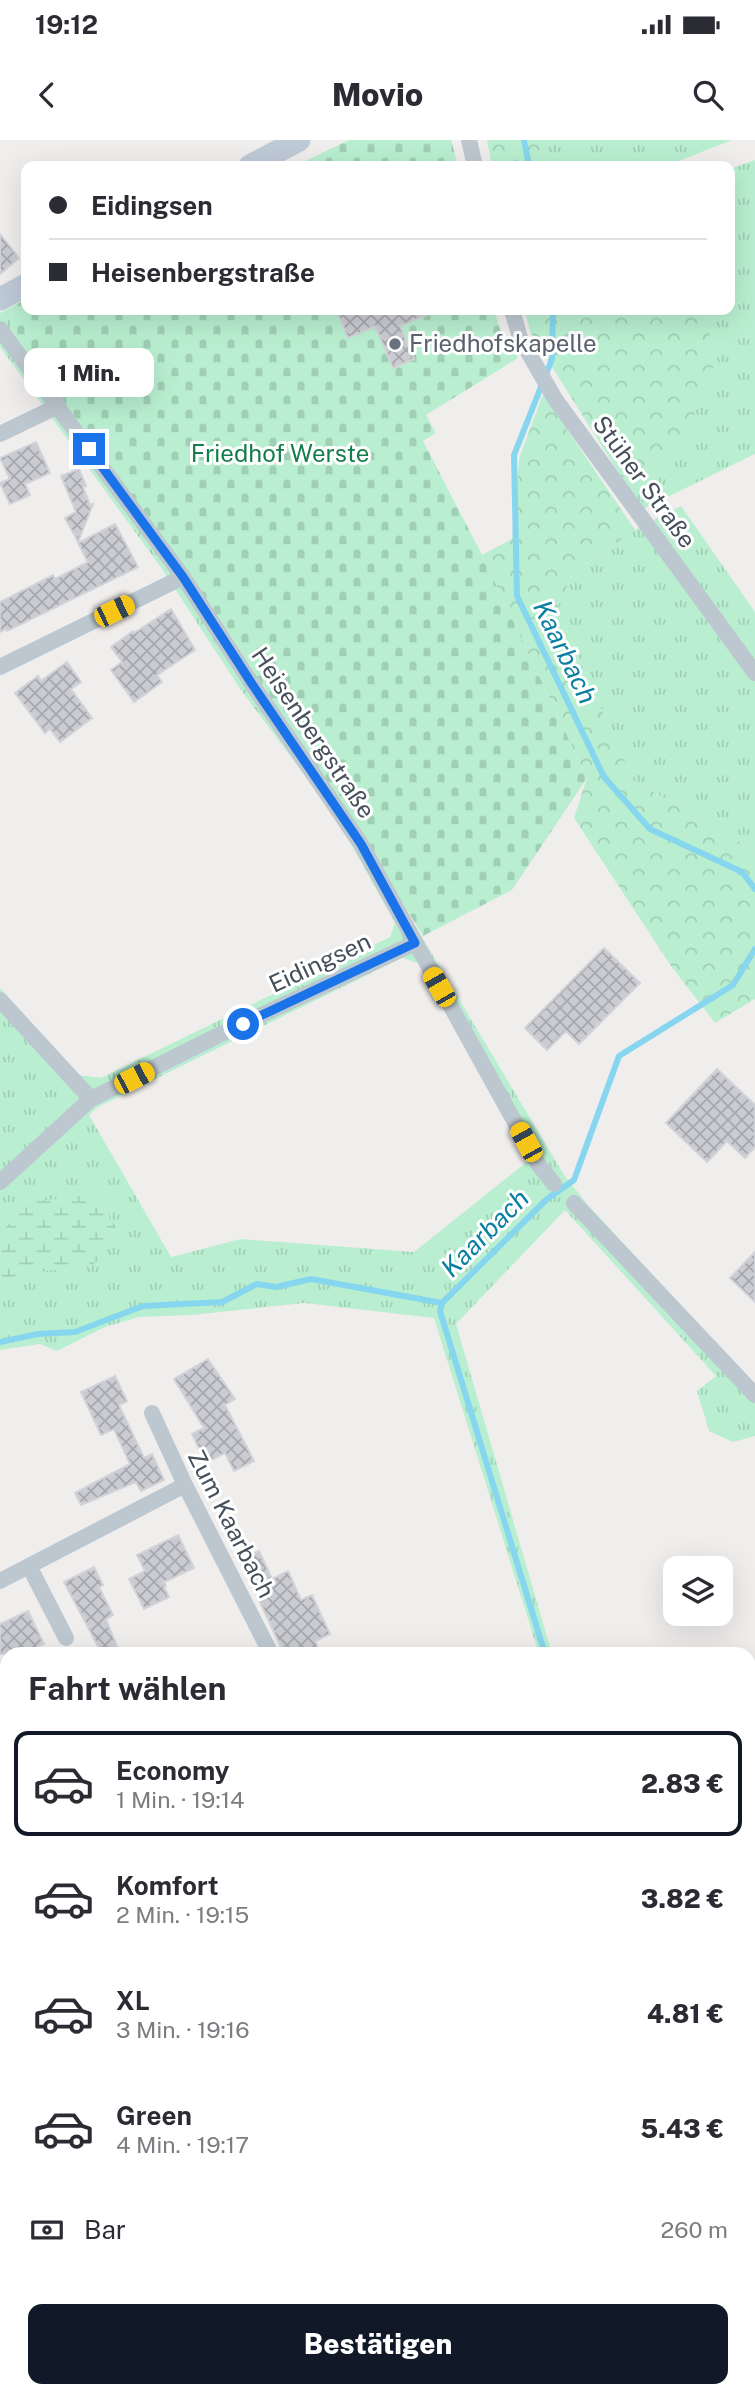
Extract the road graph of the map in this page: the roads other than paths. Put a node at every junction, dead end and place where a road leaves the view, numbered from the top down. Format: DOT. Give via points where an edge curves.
graph roads {
  1 [pos="299,140"];
  2 [pos="469,140"];
  3 [pos="259,161"];
  4 [pos="474,161"];
  5 [pos="21,288"];
  6 [pos="0,299"];
  7 [pos="513,315"];
  8 [pos="0,329"];
  9 [pos="58,406"];
  10 [pos="0,434"];
  11 [pos="183,577"];
  12 [pos="0,667"];
  13 [pos="755,673"];
  14 [pos="415,943"];
  15 [pos="0,1000"];
  16 [pos="91,1099"];
  17 [pos="0,1182"];
  18 [pos="554,1184"];
  19 [pos="574,1203"];
  20 [pos="755,1395"];
  21 [pos="152,1413"];
  22 [pos="185,1485"];
  23 [pos="29,1566"];
  24 [pos="0,1581"];
  25 [pos="66,1637"];
  26 [pos="267,1647"];
  1 -- 3 [label="street"];
  2 -- 4 [label="street"];
  5 -- 6 [label="street"];
  7 -- 13 [label="street, Stüher Straße" via="520,338 555,399"];
  8 -- 9 [label="street, Heisenbergstraße"];
  9 -- 10 [label="street"];
  9 -- 11 [label="street, Heisenbergstraße"];
  11 -- 12 [label="street"];
  11 -- 14 [label="street, Heisenbergstraße" via="361,844"];
  14 -- 16 [label="street, Eidingsen"];
  14 -- 18 [label="street, Heisenbergstraße" via="538,1164"];
  15 -- 16 [label="street"];
  16 -- 17 [label="street, Eidingsen"];
  19 -- 20 [label="street"];
  21 -- 22 [label="street, Zum Kaarbach"];
  22 -- 23 [label="street"];
  22 -- 26 [label="street, Zum Kaarbach"];
  23 -- 24 [label="street"];
  23 -- 25 [label="street"];
}
